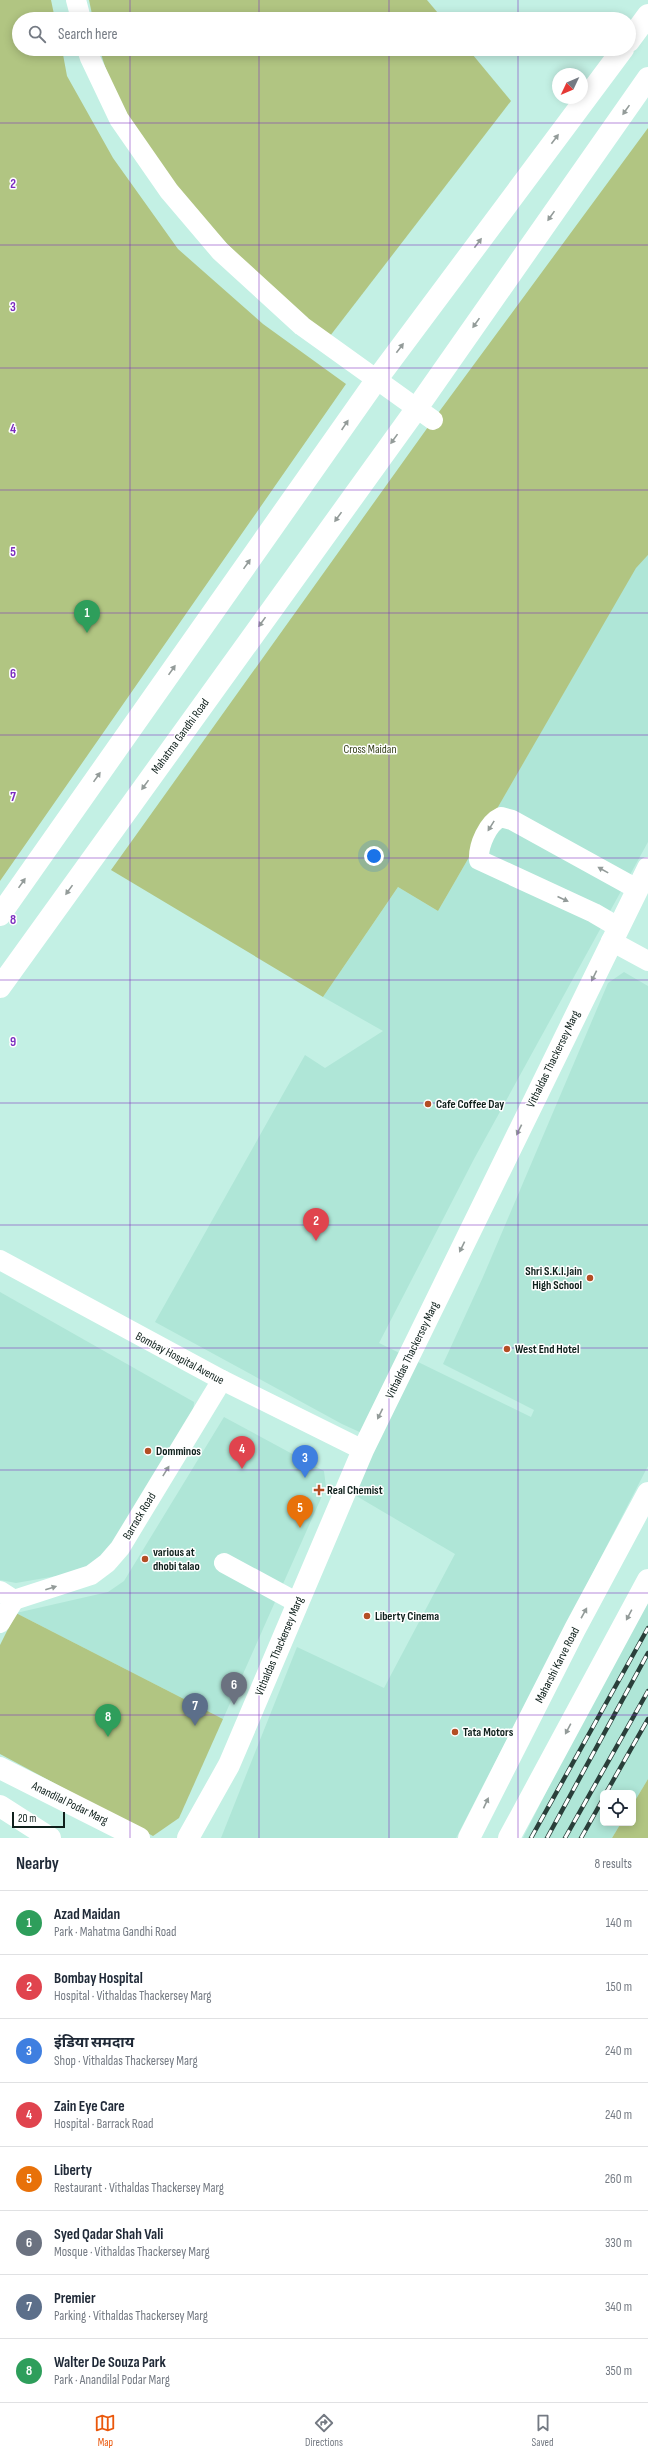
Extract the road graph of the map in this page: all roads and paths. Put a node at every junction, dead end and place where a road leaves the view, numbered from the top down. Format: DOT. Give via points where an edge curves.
graph roads {
  1 [pos="76,0"];
  2 [pos="79,12"];
  3 [pos="648,15"];
  4 [pos="636,31"];
  5 [pos="90,56"];
  6 [pos="618,56"];
  7 [pos="648,78"];
  8 [pos="376,379"];
  9 [pos="425,414"];
  10 [pos="648,868"];
  11 [pos="637,890"];
  12 [pos="0,915"];
  13 [pos="614,934"];
  14 [pos="648,961"];
  15 [pos="0,987"];
  16 [pos="0,1260"];
  17 [pos="222,1380"];
  18 [pos="363,1450"];
  19 [pos="648,1494"];
  20 [pos="224,1563"];
  21 [pos="648,1580"];
  22 [pos="7,1596"];
  23 [pos="298,1603"];
  24 [pos="0,1623"];
  25 [pos="0,1768"];
  26 [pos="0,1806"];
  27 [pos="50,1838"];
  28 [pos="139,1838"];
  29 [pos="188,1838"];
  30 [pos="469,1838"];
  31 [pos="509,1838"];
  1 -- 2 [label="street"];
  3 -- 4 [label="main road"];
  5 -- 8 [label="street" via="119,119 169,191 220,251 302,326"];
  8 -- 6 [label="main road, one-way"];
  7 -- 9 [label="main road, Mahatma Gandhi Road, one-way"];
  8 -- 9 [label="street"];
  12 -- 8 [label="main road, one-way"];
  9 -- 15 [label="main road, Mahatma Gandhi Road, one-way" via="360,485"];
  10 -- 11 [label="main road, Vithaldas Thackersey Marg"];
  11 -- 13 [label="main road, Vithaldas Thackersey Marg"];
  11 -- 13 [label="street, one-way" via="512,820 501,817 492,823 479,848 479,860 594,913"];
  13 -- 14 [label="street"];
  13 -- 18 [label="main road, Vithaldas Thackersey Marg, one-way"];
  16 -- 17 [label="street, Bombay Hospital Avenue"];
  17 -- 18 [label="street, Bombay Hospital Avenue"];
  22 -- 17 [label="street, Barrack Road, one-way" via="91,1575 107,1562 120,1548"];
  18 -- 23 [label="main road, Vithaldas Thackersey Marg"];
  30 -- 19 [label="main road, Maharshi Karve Road, one-way" via="575,1629"];
  20 -- 23 [label="street"];
  21 -- 31 [label="main road, one-way"];
  22 -- 24 [label="street"];
  23 -- 29 [label="main road, Vithaldas Thackersey Marg" via="229,1764"];
  25 -- 28 [label="main road, Anandilal Podar Marg"];
  26 -- 27 [label="main road"];
}
